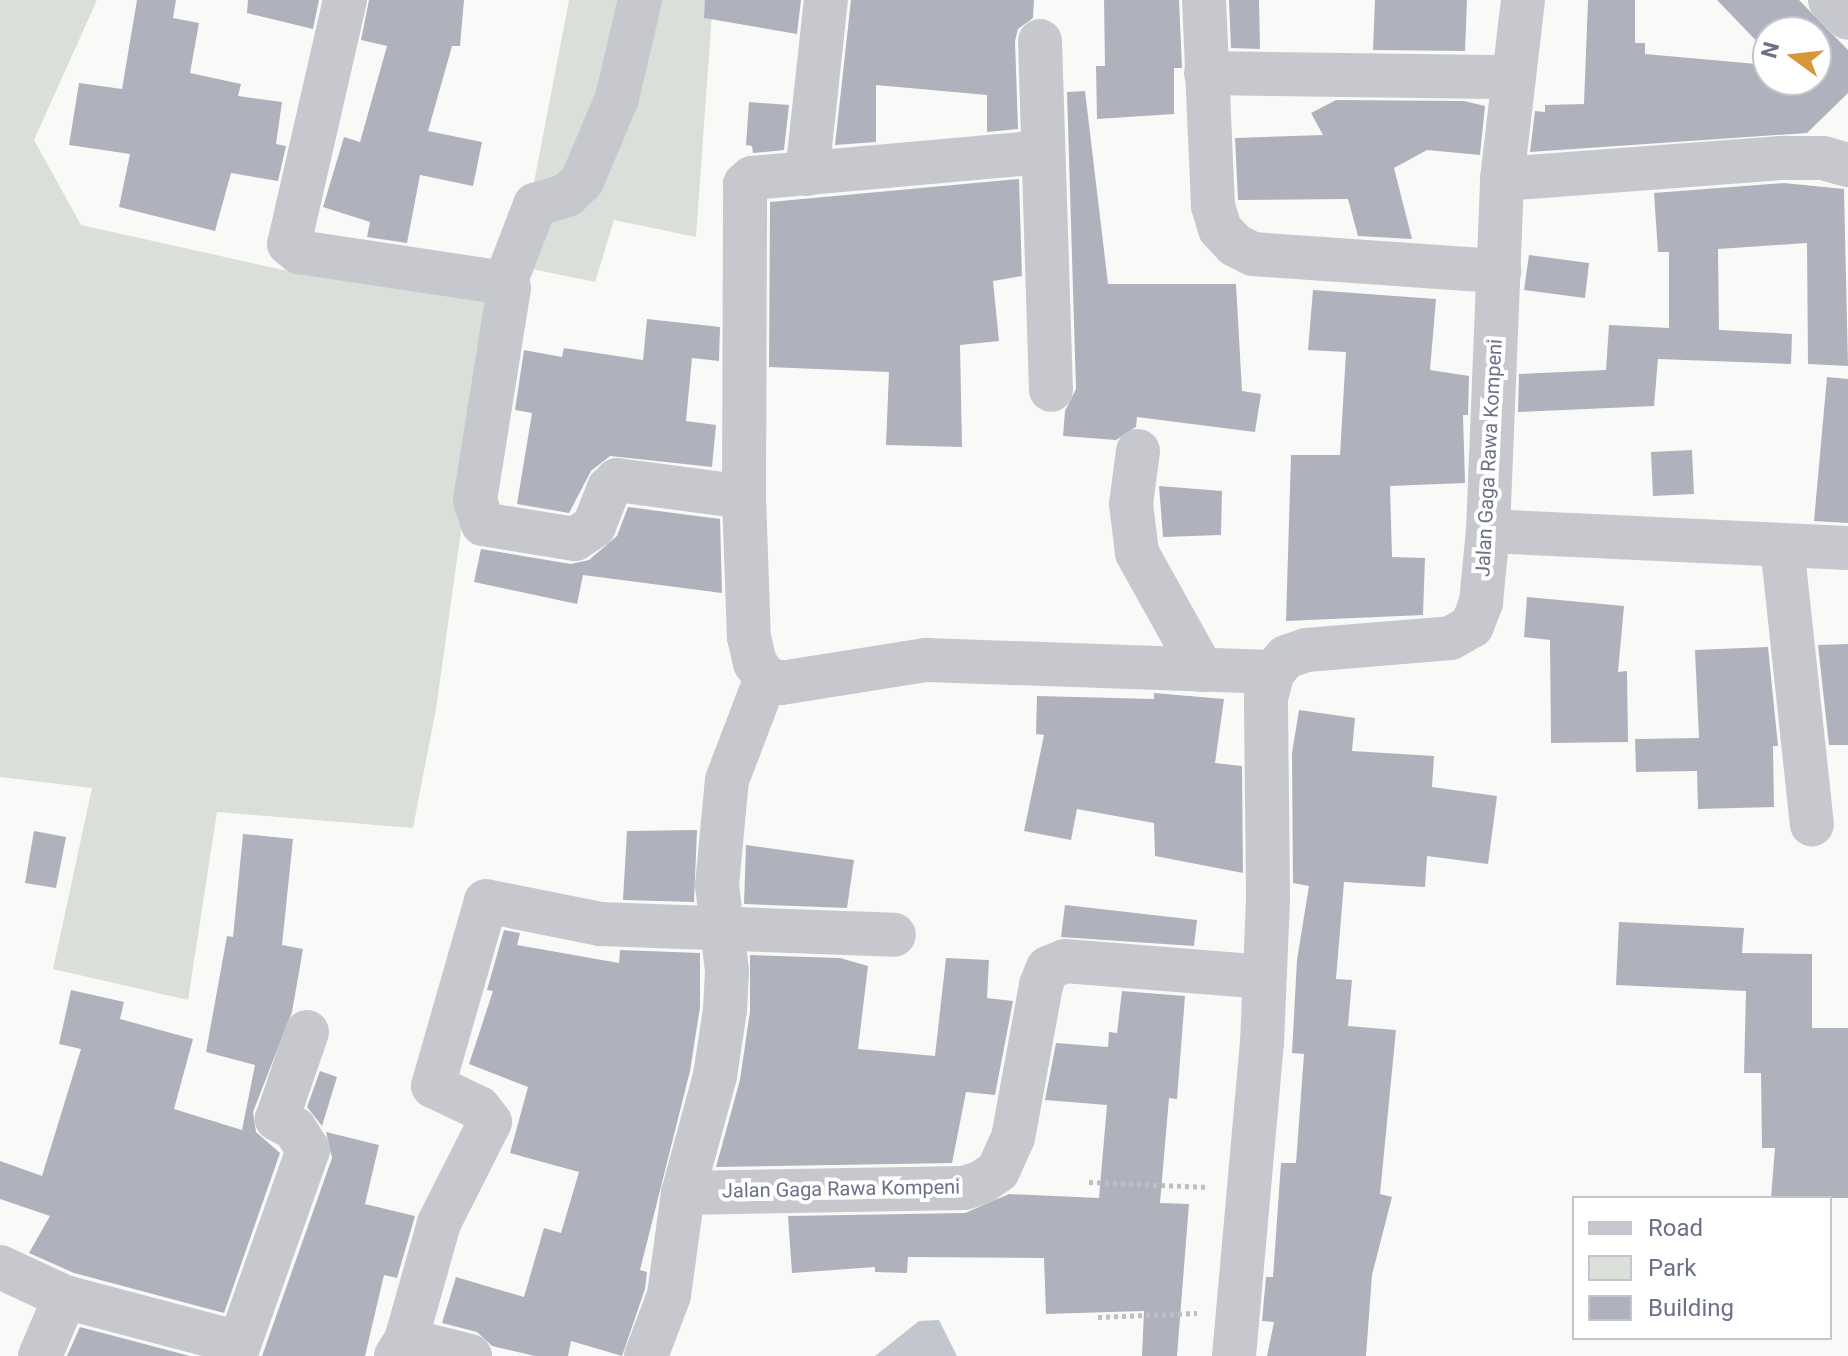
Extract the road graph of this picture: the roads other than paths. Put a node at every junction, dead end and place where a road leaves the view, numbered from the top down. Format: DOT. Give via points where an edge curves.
graph roads {
  1 [pos="345,0"];
  2 [pos="640,0"];
  3 [pos="826,0"];
  4 [pos="1204,0"];
  5 [pos="1523,0"];
  6 [pos="1830,0"];
  7 [pos="1848,18"];
  8 [pos="1040,41"];
  9 [pos="1206,73"];
  10 [pos="1510,77"];
  11 [pos="1042,152"];
  12 [pos="1848,165"];
  13 [pos="807,174"];
  14 [pos="1502,179"];
  15 [pos="1499,271"];
  16 [pos="505,283"];
  17 [pos="1051,390"];
  18 [pos="1138,451"];
  19 [pos="744,497"];
  20 [pos="1488,531"];
  21 [pos="1782,545"];
  22 [pos="1848,548"];
  23 [pos="1202,670"];
  24 [pos="1273,672"];
  25 [pos="766,678"];
  26 [pos="1812,824"];
  27 [pos="723,929"];
  28 [pos="894,935"];
  29 [pos="1264,977"];
  30 [pos="307,1032"];
  31 [pos="683,1193"];
  32 [pos="0,1267"];
  33 [pos="65,1297"];
  34 [pos="401,1348"];
  35 [pos="237,1350"];
  36 [pos="40,1356"];
  37 [pos="470,1356"];
  38 [pos="646,1356"];
  39 [pos="1234,1356"];
  1 -- 16 [label="street" via="289,244 299,252"];
  2 -- 16 [label="street" via="617,98 582,181 567,195 535,205"];
  3 -- 13 [label="street"];
  4 -- 9 [label="street"];
  5 -- 10 [label="street, Jalan Gaga Rawa Kompeni"];
  6 -- 7 [label="street"];
  8 -- 11 [label="street"];
  9 -- 10 [label="street"];
  9 -- 15 [label="street" via="1213,206 1220,229 1235,245 1253,254"];
  10 -- 14 [label="street, Jalan Gaga Rawa Kompeni"];
  11 -- 13 [label="street"];
  11 -- 17 [label="street"];
  12 -- 14 [label="street" via="1823,158 1783,158"];
  13 -- 19 [label="street" via="752,178 745,184"];
  14 -- 15 [label="street, Jalan Gaga Rawa Kompeni"];
  15 -- 20 [label="street, Jalan Gaga Rawa Kompeni"];
  16 -- 19 [label="street" via="509,288 475,500 475,514 483,524 575,539 594,526 617,480"];
  18 -- 23 [label="street" via="1131,504 1137,553"];
  19 -- 25 [label="street" via="749,637 755,663"];
  20 -- 21 [label="street"];
  20 -- 24 [label="street, Jalan Gaga Rawa Kompeni" via="1481,602 1472,626 1451,638 1306,650 1286,657"];
  21 -- 22 [label="street"];
  21 -- 26 [label="street"];
  23 -- 24 [label="street"];
  23 -- 25 [label="street" via="927,660 781,683"];
  24 -- 29 [label="street" via="1266,698"];
  25 -- 27 [label="street" via="727,780 718,846"];
  27 -- 28 [label="street"];
  27 -- 31 [label="street" via="727,971 721,1036"];
  27 -- 34 [label="street" via="600,924 486,901 433,1086 479,1108 490,1122 439,1223"];
  29 -- 31 [label="street, Jalan Gaga Rawa Kompeni" via="1065,961 1048,968 1013,1138 998,1171 982,1182 964,1188"];
  29 -- 39 [label="street"];
  30 -- 35 [label="street" via="277,1119 295,1129 308,1150"];
  31 -- 38 [label="street" via="669,1295"];
  32 -- 33 [label="street"];
  33 -- 35 [label="street"];
  33 -- 36 [label="street"];
  34 -- 37 [label="street"];
}
